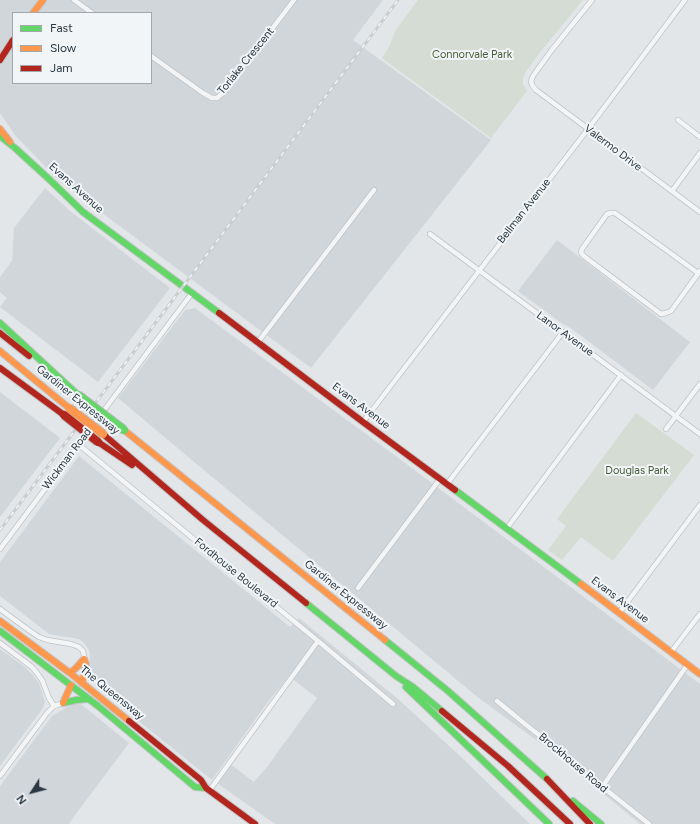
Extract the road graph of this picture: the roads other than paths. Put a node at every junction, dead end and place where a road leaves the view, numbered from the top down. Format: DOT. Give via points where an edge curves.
graph roads {
  1 [pos="43,0"];
  2 [pos="74,0"];
  3 [pos="294,0"];
  4 [pos="592,0"];
  5 [pos="685,0"];
  6 [pos="34,12"];
  7 [pos="91,12"];
  8 [pos="12,42"];
  9 [pos="152,57"];
  10 [pos="0,60"];
  11 [pos="678,120"];
  12 [pos="0,129"];
  13 [pos="588,129"];
  14 [pos="700,137"];
  15 [pos="1,139"];
  16 [pos="15,148"];
  17 [pos="700,153"];
  18 [pos="374,190"];
  19 [pos="672,191"];
  20 [pos="700,212"];
  21 [pos="430,234"];
  22 [pos="479,270"];
  23 [pos="699,272"];
  24 [pos="192,293"];
  25 [pos="0,323"];
  26 [pos="563,332"];
  27 [pos="0,333"];
  28 [pos="258,342"];
  29 [pos="0,351"];
  30 [pos="0,368"];
  31 [pos="621,375"];
  32 [pos="700,384"];
  33 [pos="78,395"];
  34 [pos="676,416"];
  35 [pos="363,422"];
  36 [pos="666,429"];
  37 [pos="700,434"];
  38 [pos="78,444"];
  39 [pos="440,479"];
  40 [pos="159,483"];
  41 [pos="447,484"];
  42 [pos="700,505"];
  43 [pos="507,528"];
  44 [pos="0,549"];
  45 [pos="358,588"];
  46 [pos="0,609"];
  47 [pos="619,613"];
  48 [pos="700,614"];
  49 [pos="0,621"];
  50 [pos="0,631"];
  51 [pos="10,634"];
  52 [pos="318,640"];
  53 [pos="0,642"];
  54 [pos="671,652"];
  55 [pos="84,659"];
  56 [pos="688,664"];
  57 [pos="70,673"];
  58 [pos="700,674"];
  59 [pos="396,676"];
  60 [pos="82,683"];
  61 [pos="71,685"];
  62 [pos="88,699"];
  63 [pos="497,701"];
  64 [pos="63,703"];
  65 [pos="393,704"];
  66 [pos="54,706"];
  67 [pos="0,776"];
  68 [pos="545,777"];
  69 [pos="602,787"];
  70 [pos="208,789"];
  71 [pos="255,824"];
  72 [pos="549,824"];
  73 [pos="570,824"];
  74 [pos="590,824"];
  75 [pos="601,824"];
  76 [pos="649,824"];
  1 -- 6 [label="main road"];
  2 -- 7 [label="street"];
  3 -- 9 [label="street, Torlake Crescent" via="217,98 203,93"];
  4 -- 13 [label="street, Valermo Drive" via="551,51 531,81 536,90"];
  5 -- 13 [label="street, Bellman Avenue"];
  8 -- 10 [label="main road"];
  11 -- 14 [label="street"];
  12 -- 16 [label="main road, Evans Avenue"];
  13 -- 19 [label="street, Valermo Drive"];
  13 -- 22 [label="street, Bellman Avenue"];
  15 -- 16 [label="main road, Evans Avenue"];
  16 -- 24 [label="main road, Evans Avenue" via="83,212"];
  17 -- 19 [label="street"];
  18 -- 28 [label="street"];
  19 -- 20 [label="street, Valermo Drive"];
  21 -- 22 [label="street, Lanor Avenue"];
  22 -- 26 [label="street, Lanor Avenue"];
  22 -- 35 [label="street, Bellman Avenue"];
  23 -- 23 [label="street" via="615,213 607,214 581,252 661,314 670,311"];
  24 -- 28 [label="main road, Evans Avenue"];
  24 -- 38 [label="street, Wickman Road"];
  25 -- 33 [label="main road, Gardiner Expressway"];
  26 -- 31 [label="street, Lanor Avenue"];
  26 -- 41 [label="street"];
  27 -- 33 [label="main road, Gardiner Expressway"];
  28 -- 35 [label="main road, Evans Avenue"];
  29 -- 40 [label="main road, Gardiner Expressway, bridge"];
  30 -- 40 [label="main road, Gardiner Expressway, bridge" via="98,442"];
  31 -- 34 [label="street, Lanor Avenue"];
  31 -- 43 [label="street"];
  32 -- 34 [label="street"];
  33 -- 68 [label="main road, Gardiner Expressway, bridge" via="448,692"];
  34 -- 36 [label="street"];
  34 -- 37 [label="street, Lanor Avenue"];
  35 -- 39 [label="main road, Evans Avenue"];
  38 -- 44 [label="street, Wickman Road"];
  38 -- 52 [label="street, Fordhouse Boulevard"];
  39 -- 41 [label="main road, Evans Avenue"];
  39 -- 45 [label="street"];
  40 -- 59 [label="main road, Gardiner Expressway"];
  41 -- 43 [label="main road, Evans Avenue"];
  42 -- 47 [label="street"];
  43 -- 47 [label="main road, Evans Avenue"];
  46 -- 55 [label="street" via="40,637 79,647 83,651"];
  47 -- 54 [label="main road, Evans Avenue"];
  48 -- 54 [label="street"];
  49 -- 51 [label="main road, The Queensway"];
  50 -- 51 [label="main road, The Queensway"];
  51 -- 57 [label="main road, The Queensway"];
  51 -- 61 [label="main road, The Queensway"];
  52 -- 65 [label="street, Fordhouse Boulevard"];
  52 -- 70 [label="street"];
  53 -- 66 [label="street" via="32,667 42,680"];
  54 -- 56 [label="main road, Evans Avenue"];
  55 -- 57 [label="main road"];
  55 -- 60 [label="main road" via="86,664"];
  56 -- 58 [label="main road, Evans Avenue"];
  56 -- 69 [label="street"];
  57 -- 60 [label="main road, The Queensway"];
  59 -- 72 [label="main road"];
  59 -- 73 [label="main road, Gardiner Expressway" via="503,761"];
  60 -- 70 [label="main road, The Queensway" via="202,780"];
  61 -- 62 [label="main road, The Queensway"];
  61 -- 64 [label="main road"];
  62 -- 64 [label="main road"];
  62 -- 70 [label="main road, The Queensway" via="195,787"];
  63 -- 69 [label="street, Brockhouse Road"];
  64 -- 66 [label="street"];
  66 -- 67 [label="street"];
  68 -- 74 [label="main road, Gardiner Expressway"];
  68 -- 75 [label="main road"];
  69 -- 76 [label="street, Brockhouse Road"];
  70 -- 71 [label="main road, The Queensway"];
}
